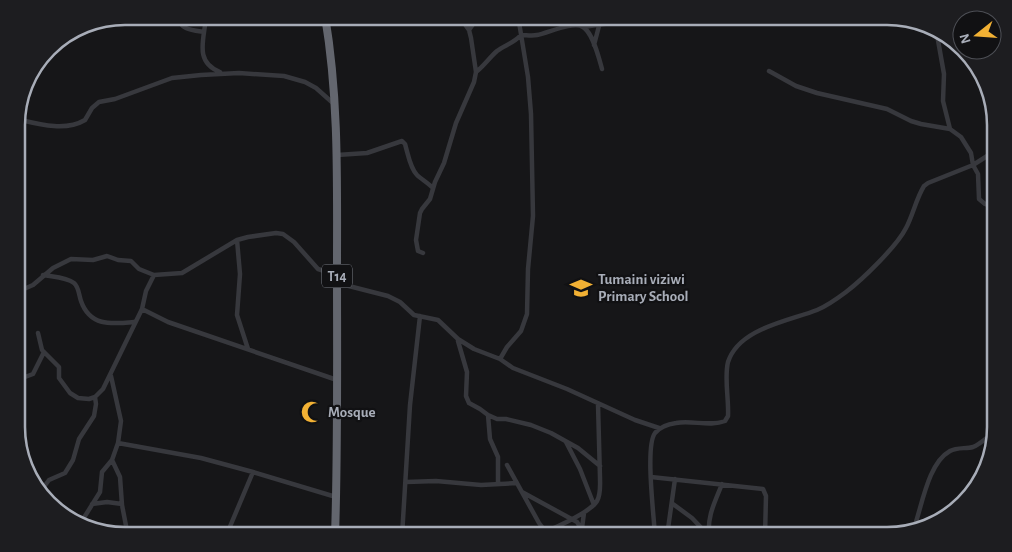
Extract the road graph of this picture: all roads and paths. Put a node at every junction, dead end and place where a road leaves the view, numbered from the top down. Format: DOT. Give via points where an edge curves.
graph roads {
  1 [pos="180,25"];
  2 [pos="205,25"];
  3 [pos="326,25"];
  4 [pos="466,25"];
  5 [pos="472,25"];
  6 [pos="519,25"];
  7 [pos="604,25"];
  8 [pos="600,26"];
  9 [pos="583,27"];
  10 [pos="469,30"];
  11 [pos="204,32"];
  12 [pos="521,35"];
  13 [pos="938,39"];
  14 [pos="594,45"];
  15 [pos="602,69"];
  16 [pos="769,71"];
  17 [pos="476,72"];
  18 [pos="224,73"];
  19 [pos="334,104"];
  20 [pos="25,121"];
  21 [pos="950,129"];
  22 [pos="337,155"];
  23 [pos="987,157"];
  24 [pos="974,165"];
  25 [pos="433,188"];
  26 [pos="987,205"];
  27 [pos="237,240"];
  28 [pos="423,253"];
  29 [pos="43,275"];
  30 [pos="154,275"];
  31 [pos="337,279"];
  32 [pos="25,288"];
  33 [pos="142,309"];
  34 [pos="420,316"];
  35 [pos="134,322"];
  36 [pos="38,333"];
  37 [pos="458,339"];
  38 [pos="248,349"];
  39 [pos="44,352"];
  40 [pos="500,359"];
  41 [pos="110,376"];
  42 [pos="25,377"];
  43 [pos="337,380"];
  44 [pos="95,397"];
  45 [pos="598,404"];
  46 [pos="488,415"];
  47 [pos="660,428"];
  48 [pos="986,438"];
  49 [pos="566,442"];
  50 [pos="118,443"];
  51 [pos="112,460"];
  52 [pos="507,465"];
  53 [pos="600,466"];
  54 [pos="253,472"];
  55 [pos="651,477"];
  56 [pos="675,479"];
  57 [pos="406,482"];
  58 [pos="498,484"];
  59 [pos="517,484"];
  60 [pos="722,484"];
  61 [pos="45,486"];
  62 [pos="521,491"];
  63 [pos="336,497"];
  64 [pos="92,504"];
  65 [pos="122,504"];
  66 [pos="673,504"];
  67 [pos="594,505"];
  68 [pos="584,513"];
  69 [pos="84,518"];
  70 [pos="571,519"];
  71 [pos="916,523"];
  72 [pos="126,527"];
  73 [pos="230,527"];
  74 [pos="335,527"];
  75 [pos="403,527"];
  76 [pos="543,527"];
  77 [pos="558,527"];
  78 [pos="580,527"];
  79 [pos="582,527"];
  80 [pos="654,527"];
  81 [pos="669,527"];
  82 [pos="700,527"];
  83 [pos="709,527"];
  84 [pos="765,527"];
  1 -- 11 [label="street"];
  2 -- 11 [label="street"];
  3 -- 19 [label="highway, T14"];
  4 -- 10 [label="street"];
  5 -- 10 [label="street"];
  6 -- 12 [label="street"];
  7 -- 8 [label="street"];
  8 -- 9 [label="street"];
  8 -- 14 [label="street"];
  9 -- 12 [label="street" via="573,25 536,35"];
  9 -- 14 [label="street"];
  10 -- 17 [label="street"];
  11 -- 18 [label="street" via="204,58 212,68"];
  12 -- 17 [label="street" via="498,50"];
  12 -- 40 [label="street" via="528,76 533,216 524,325"];
  13 -- 21 [label="street" via="944,74 943,101"];
  14 -- 15 [label="street"];
  16 -- 21 [label="street" via="817,93 879,107 921,124"];
  17 -- 25 [label="street"];
  18 -- 19 [label="street" via="294,79 316,88"];
  18 -- 20 [label="street" via="172,78 99,102 85,120 74,124 47,126"];
  19 -- 22 [label="highway, T14"];
  21 -- 24 [label="street" via="966,144"];
  22 -- 25 [label="street" via="367,153 402,140 413,170"];
  22 -- 31 [label="highway, T14"];
  23 -- 24 [label="street"];
  24 -- 26 [label="street" via="978,174 979,199"];
  24 -- 47 [label="street" via="924,186 899,240 844,293 818,309 768,327 737,347 728,362 728,416 725,421 677,422"];
  25 -- 28 [label="street" via="419,218 416,244 418,251"];
  27 -- 30 [label="street" via="182,273"];
  27 -- 31 [label="street" via="270,233 283,234 318,269"];
  27 -- 38 [label="street" via="240,274 236,315"];
  29 -- 30 [label="street" via="68,260 93,260 107,256 131,261 139,269"];
  29 -- 32 [label="street"];
  29 -- 35 [label="street" via="76,284 86,312 96,321"];
  30 -- 33 [label="street"];
  31 -- 34 [label="street" via="388,296"];
  31 -- 43 [label="highway, T14"];
  33 -- 35 [label="street"];
  33 -- 38 [label="street" via="168,322"];
  34 -- 37 [label="street" via="438,320"];
  34 -- 57 [label="street"];
  35 -- 41 [label="street"];
  36 -- 39 [label="street"];
  37 -- 40 [label="street"];
  37 -- 46 [label="street" via="466,372 466,396 469,403"];
  38 -- 43 [label="street"];
  39 -- 42 [label="street" via="33,374"];
  39 -- 44 [label="street" via="59,367 59,378 70,393 82,399"];
  40 -- 45 [label="street" via="513,368"];
  41 -- 44 [label="street"];
  41 -- 50 [label="street" via="121,421"];
  43 -- 63 [label="highway, T14"];
  44 -- 61 [label="street" via="94,416 79,439 73,460 65,473 49,480"];
  45 -- 47 [label="street"];
  45 -- 53 [label="street"];
  46 -- 49 [label="street" via="531,425"];
  46 -- 58 [label="street" via="490,439 498,457"];
  47 -- 55 [label="street" via="652,442"];
  48 -- 71 [label="street" via="970,448 951,450 936,465"];
  49 -- 53 [label="street"];
  49 -- 67 [label="street"];
  50 -- 51 [label="street"];
  50 -- 54 [label="street" via="201,458"];
  51 -- 64 [label="street" via="102,472 100,492"];
  51 -- 65 [label="street" via="120,477"];
  52 -- 59 [label="street"];
  53 -- 67 [label="street" via="599,497"];
  54 -- 63 [label="street"];
  54 -- 73 [label="street"];
  55 -- 56 [label="street"];
  55 -- 80 [label="street"];
  56 -- 60 [label="street"];
  56 -- 66 [label="street"];
  57 -- 58 [label="street"];
  57 -- 75 [label="street"];
  58 -- 59 [label="street"];
  59 -- 62 [label="street"];
  60 -- 83 [label="street" via="711,509"];
  60 -- 84 [label="street" via="764,489"];
  62 -- 70 [label="street"];
  62 -- 76 [label="street"];
  63 -- 74 [label="highway, T14"];
  64 -- 65 [label="street"];
  64 -- 69 [label="street"];
  65 -- 72 [label="street"];
  66 -- 81 [label="street"];
  66 -- 82 [label="street"];
  67 -- 68 [label="street"];
  68 -- 70 [label="street"];
  68 -- 79 [label="street"];
  70 -- 77 [label="street"];
  70 -- 78 [label="street"];
}
